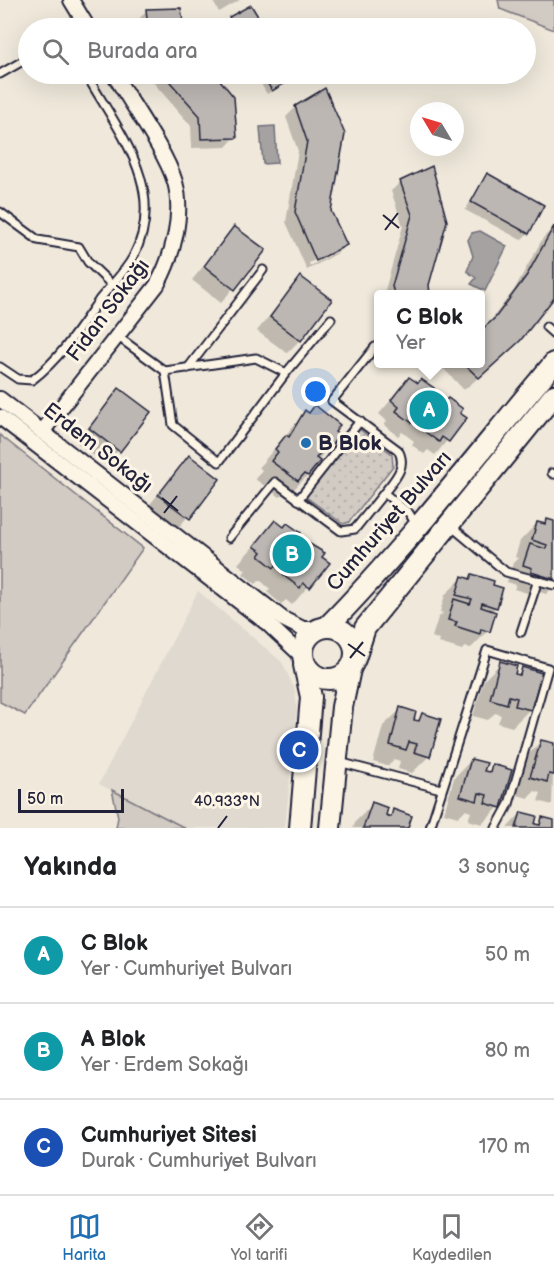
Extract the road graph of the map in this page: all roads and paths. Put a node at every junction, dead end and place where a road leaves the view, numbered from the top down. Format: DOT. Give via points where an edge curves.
graph roads {
  1 [pos="71,0"];
  2 [pos="81,18"];
  3 [pos="18,64"];
  4 [pos="0,74"];
  5 [pos="92,84"];
  6 [pos="120,84"];
  7 [pos="0,213"];
  8 [pos="263,270"];
  9 [pos="111,284"];
  10 [pos="331,319"];
  11 [pos="546,327"];
  12 [pos="554,334"];
  13 [pos="117,336"];
  14 [pos="374,348"];
  15 [pos="0,367"];
  16 [pos="552,367"];
  17 [pos="188,368"];
  18 [pos="165,371"];
  19 [pos="286,374"];
  20 [pos="554,395"];
  21 [pos="0,399"];
  22 [pos="0,417"];
  23 [pos="360,422"];
  24 [pos="42,432"];
  25 [pos="384,493"];
  26 [pos="298,500"];
  27 [pos="449,524"];
  28 [pos="418,528"];
  29 [pos="229,538"];
  30 [pos="434,542"];
  31 [pos="537,580"];
  32 [pos="554,585"];
  33 [pos="323,628"];
  34 [pos="521,632"];
  35 [pos="303,660"];
  36 [pos="352,664"];
  37 [pos="337,761"];
  38 [pos="441,789"];
  39 [pos="300,828"];
  40 [pos="330,828"];
  41 [pos="430,828"];
  42 [pos="495,828"];
  1 -- 2 [label="street"];
  3 -- 4 [label="lane"];
  5 -- 9 [label="lane" via="138,166 146,196 146,226 132,259"];
  6 -- 13 [label="street, Fidan Sokağı" via="176,183 177,208 170,262 158,285"];
  7 -- 9 [label="lane" via="38,240 78,248"];
  8 -- 17 [label="lane"];
  9 -- 15 [label="lane" via="51,366 32,380 18,380"];
  10 -- 19 [label="lane"];
  11 -- 12 [label="lane"];
  13 -- 18 [label="lane"];
  13 -- 24 [label="street, Fidan Sokağı"];
  14 -- 23 [label="lane" via="332,401"];
  16 -- 28 [label="street, Cumhuriyet Bulvarı"];
  17 -- 18 [label="lane"];
  17 -- 19 [label="lane" via="256,358"];
  18 -- 19 [label="lane" via="173,425 219,462"];
  20 -- 27 [label="street"];
  21 -- 24 [label="street, Erdem Sokağı"];
  22 -- 35 [label="street, Erdem Sokağı" via="267,623"];
  23 -- 25 [label="lane" via="402,457 400,471"];
  23 -- 26 [label="lane"];
  24 -- 33 [label="street, Erdem Sokağı" via="283,619 303,629"];
  25 -- 26 [label="lane" via="355,529 349,531 341,531"];
  25 -- 28 [label="lane" via="409,513"];
  26 -- 29 [label="lane" via="275,482"];
  27 -- 30 [label="street"];
  27 -- 31 [label="lane" via="506,572"];
  28 -- 30 [label="street"];
  28 -- 33 [label="street, Cumhuriyet Bulvarı" via="366,588"];
  30 -- 36 [label="street" via="365,628"];
  31 -- 32 [label="lane"];
  31 -- 34 [label="lane"];
  33 -- 35 [label="street" via="306,640"];
  33 -- 36 [label="street" via="342,630 349,636 353,643"];
  35 -- 36 [label="street" via="309,672 323,680 340,678"];
  35 -- 39 [label="street" via="311,697"];
  36 -- 37 [label="street" via="342,707"];
  37 -- 38 [label="lane"];
  37 -- 40 [label="street"];
  38 -- 41 [label="lane"];
  38 -- 42 [label="lane" via="487,650 548,668 509,804"];
}
